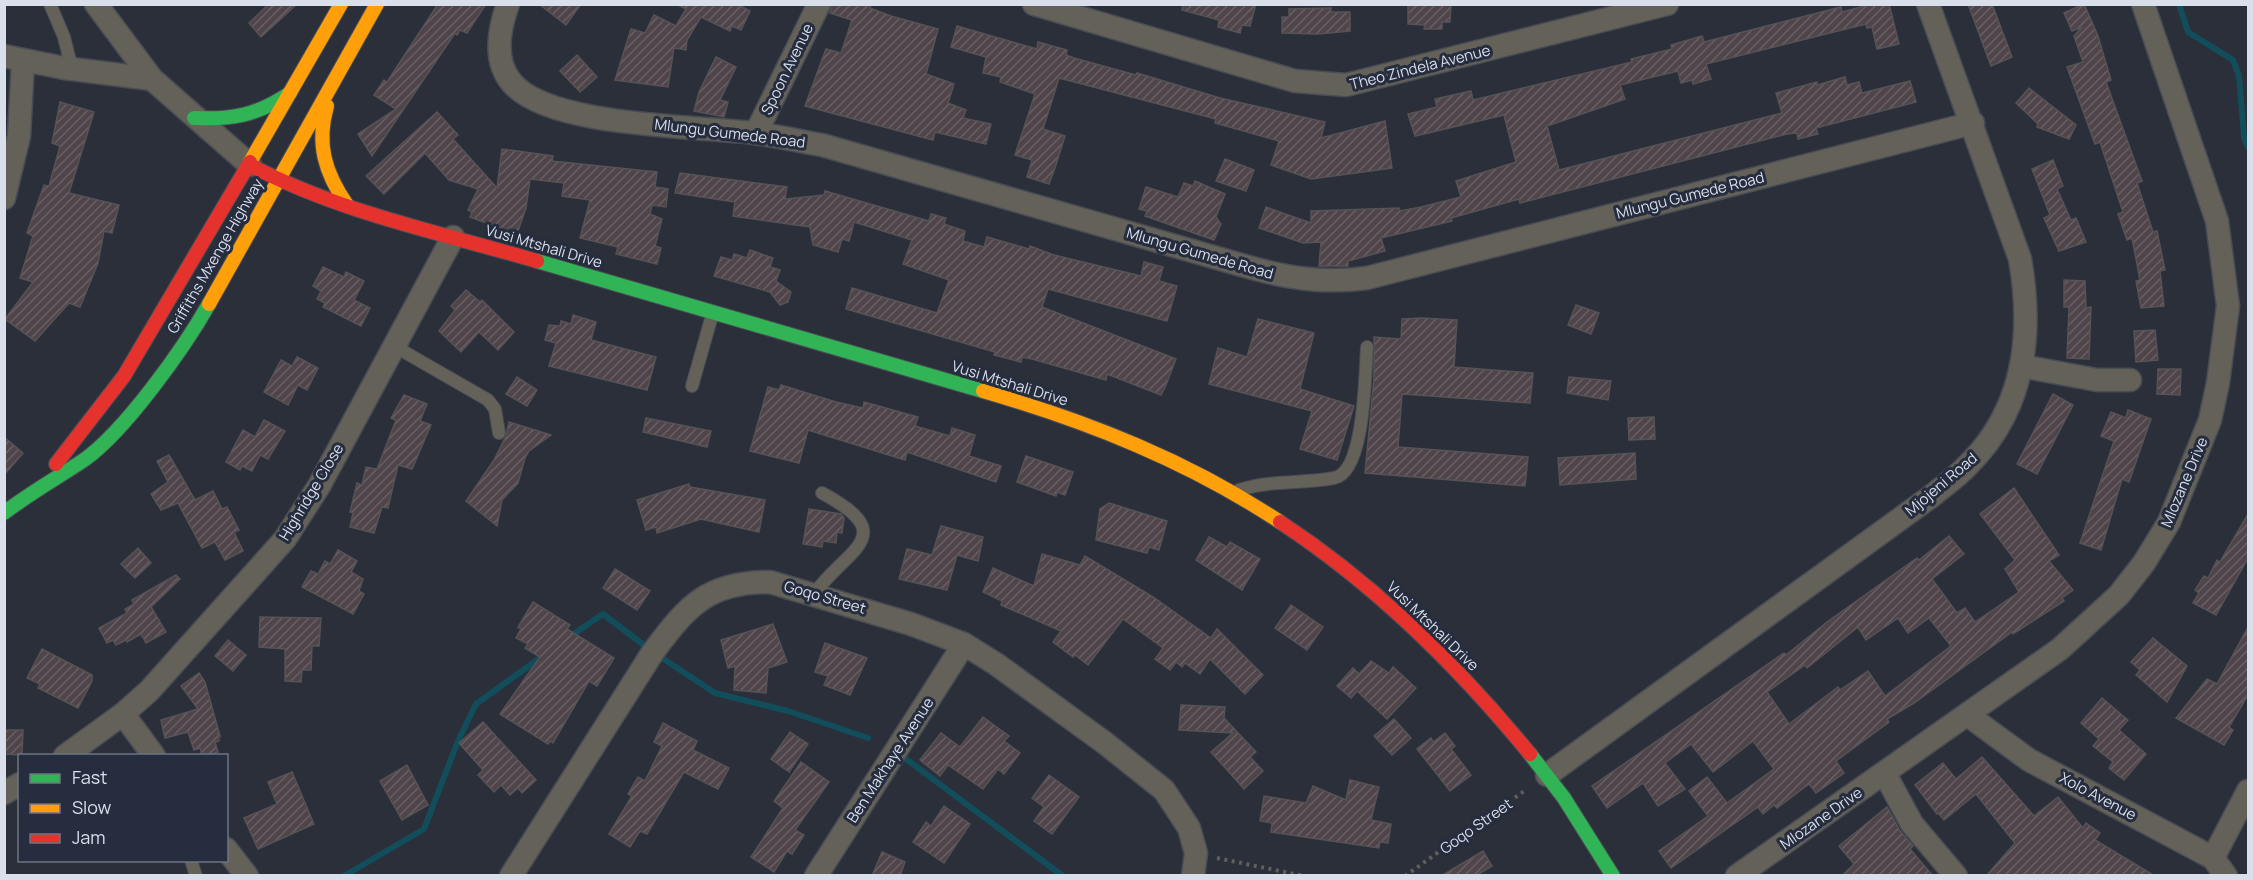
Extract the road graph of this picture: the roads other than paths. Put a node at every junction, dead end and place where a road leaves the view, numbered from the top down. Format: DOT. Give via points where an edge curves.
graph roads {
  1 [pos="50,4"];
  2 [pos="96,4"];
  3 [pos="341,4"];
  4 [pos="377,4"];
  5 [pos="508,4"];
  6 [pos="819,4"];
  7 [pos="1034,4"];
  8 [pos="1667,4"];
  9 [pos="1928,4"];
  10 [pos="2143,4"];
  11 [pos="14,59"];
  12 [pos="341,68"];
  13 [pos="72,69"];
  14 [pos="152,79"];
  15 [pos="291,92"];
  16 [pos="194,118"];
  17 [pos="1973,123"];
  18 [pos="756,133"];
  19 [pos="250,165"];
  20 [pos="278,180"];
  21 [pos="4,198"];
  22 [pos="347,205"];
  23 [pos="453,237"];
  24 [pos="713,312"];
  25 [pos="394,346"];
  26 [pos="1367,347"];
  27 [pos="2021,366"];
  28 [pos="2130,380"];
  29 [pos="692,386"];
  30 [pos="499,433"];
  31 [pos="38,487"];
  32 [pos="1232,492"];
  33 [pos="822,493"];
  34 [pos="4,513"];
  35 [pos="814,594"];
  36 [pos="964,644"];
  37 [pos="123,714"];
  38 [pos="1969,716"];
  39 [pos="68,754"];
  40 [pos="153,754"];
  41 [pos="1885,774"];
  42 [pos="1547,775"];
  43 [pos="18,785"];
  44 [pos="2248,791"];
  45 [pos="4,793"];
  46 [pos="228,852"];
  47 [pos="2217,869"];
  48 [pos="247,876"];
  49 [pos="511,876"];
  50 [pos="816,876"];
  51 [pos="1193,876"];
  52 [pos="1613,876"];
  53 [pos="1737,876"];
  54 [pos="1956,876"];
  1 -- 13 [label="lane"];
  2 -- 14 [label="street"];
  3 -- 15 [label="street, Griffiths Mxenge Highway"];
  4 -- 12 [label="street, Griffiths Mxenge Highway"];
  5 -- 18 [label="street, Mlungu Gumede Road" via="499,42 501,64 512,82 544,105 591,117"];
  6 -- 18 [label="street, Spoon Avenue"];
  7 -- 8 [label="street, Theo Zindela Avenue" via="1295,81 1346,85"];
  9 -- 17 [label="street, Mjojeni Road"];
  10 -- 38 [label="street, Mlozane Drive" via="2217,221 2228,306 2210,420 2169,522 2119,595 2060,649"];
  11 -- 13 [label="street"];
  11 -- 21 [label="street" via="19,136"];
  12 -- 20 [label="street, Griffiths Mxenge Highway"];
  12 -- 22 [label="street" via="324,113 321,151 333,185"];
  13 -- 14 [label="street"];
  14 -- 16 [label="street"];
  15 -- 16 [label="street" via="248,117"];
  15 -- 19 [label="street, Griffiths Mxenge Highway"];
  16 -- 19 [label="street"];
  17 -- 18 [label="street, Mlungu Gumede Road" via="1366,278 1337,282 1285,277 822,145"];
  17 -- 27 [label="street, Mjojeni Road" via="2020,259 2026,297"];
  19 -- 20 [label="street, Vusi Mtshali Drive"];
  19 -- 31 [label="street, Griffiths Mxenge Highway" via="124,376"];
  20 -- 22 [label="street, Vusi Mtshali Drive"];
  20 -- 31 [label="street, Griffiths Mxenge Highway" via="207,308 151,389 85,459"];
  22 -- 23 [label="street, Vusi Mtshali Drive"];
  23 -- 24 [label="street, Vusi Mtshali Drive"];
  23 -- 25 [label="street, Highridge Close"];
  24 -- 29 [label="lane"];
  24 -- 32 [label="street, Vusi Mtshali Drive" via="1057,413 1153,451"];
  25 -- 30 [label="lane" via="488,400 495,410"];
  25 -- 37 [label="street, Highridge Close" via="319,486 285,539 176,663"];
  26 -- 32 [label="lane" via="1362,418 1346,472 1337,478 1281,481"];
  27 -- 28 [label="street" via="2097,380"];
  27 -- 42 [label="street, Mjojeni Road" via="2016,390 1996,431 1969,464 1933,495"];
  31 -- 34 [label="street, Griffiths Mxenge Highway"];
  32 -- 42 [label="street, Vusi Mtshali Drive" via="1302,536 1364,582 1470,686"];
  33 -- 35 [label="lane" via="853,512 864,534 857,550"];
  35 -- 36 [label="street, Goqo Street"];
  35 -- 49 [label="street, Goqo Street" via="770,582 724,586 677,619"];
  36 -- 50 [label="street, Ben Makhaye Avenue"];
  36 -- 51 [label="street, Goqo Street" via="1105,742 1164,790 1189,828 1196,853"];
  37 -- 39 [label="street, Highridge Close"];
  37 -- 40 [label="street"];
  38 -- 41 [label="street, Mlozane Drive"];
  38 -- 47 [label="street, Xolo Avenue" via="2029,760"];
  41 -- 53 [label="street, Mlozane Drive"];
  41 -- 54 [label="street" via="1912,824"];
  42 -- 52 [label="street, Vusi Mtshali Drive"];
  43 -- 45 [label="street"];
  44 -- 47 [label="street"];
  46 -- 48 [label="street"];
}
